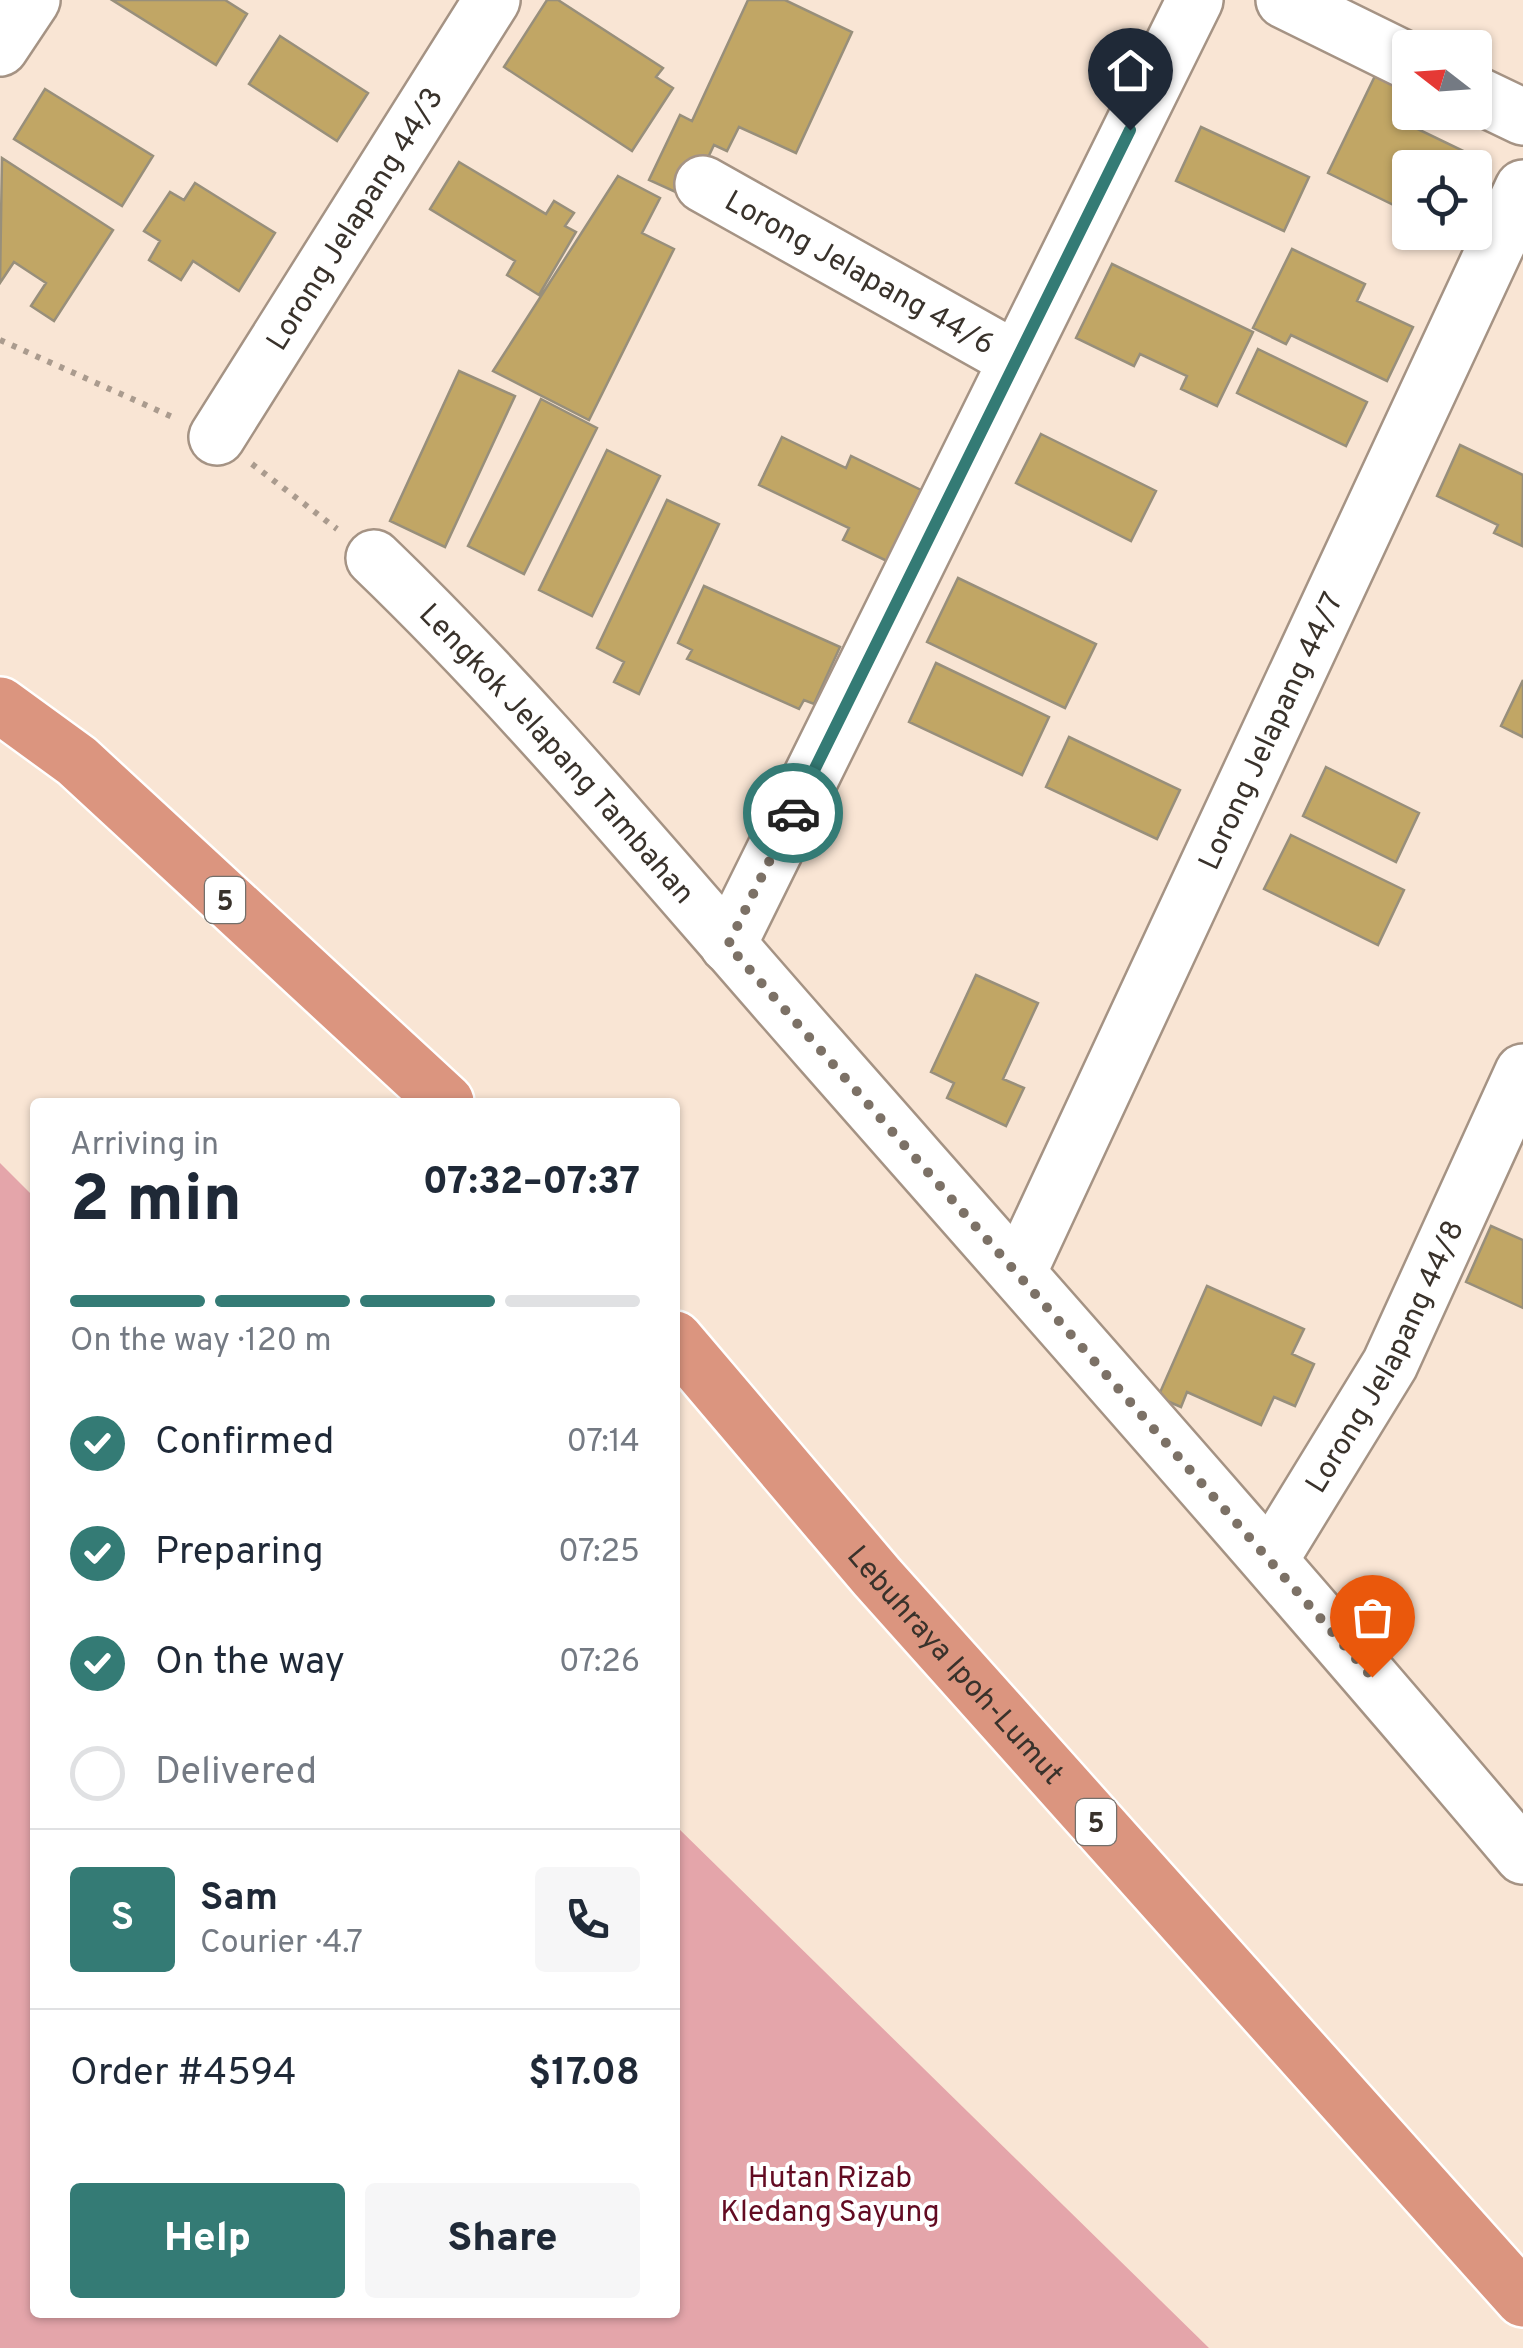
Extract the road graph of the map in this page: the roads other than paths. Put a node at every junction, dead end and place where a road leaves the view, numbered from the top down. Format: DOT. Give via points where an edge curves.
graph roads {
  1 [pos="32,0"];
  2 [pos="492,0"];
  3 [pos="1195,0"];
  4 [pos="1284,0"];
  5 [pos="0,48"];
  6 [pos="1392,53"];
  7 [pos="1492,102"];
  8 [pos="1523,117"];
  9 [pos="704,184"];
  10 [pos="1523,188"];
  11 [pos="1015,358"];
  12 [pos="216,437"];
  13 [pos="374,558"];
  14 [pos="0,705"];
  15 [pos="728,945"];
  16 [pos="1523,1072"];
  17 [pos="442,1098"];
  18 [pos="1018,1273"];
  19 [pos="680,1345"];
  20 [pos="1270,1558"];
  21 [pos="1523,1856"];
  22 [pos="1523,2299"];
  1 -- 5 [label="street"];
  2 -- 12 [label="street, Lorong Jelapang 44/3"];
  3 -- 11 [label="street"];
  4 -- 6 [label="street"];
  7 -- 8 [label="street"];
  9 -- 11 [label="street, Lorong Jelapang 44/6"];
  10 -- 18 [label="street, Lorong Jelapang 44/7"];
  11 -- 15 [label="street"];
  13 -- 15 [label="street, Lengkok Jelapang Tambahan" via="446,627"];
  14 -- 17 [label="highway, 5" via="77,761"];
  15 -- 18 [label="street, Lengkok Jelapang Tambahan"];
  16 -- 20 [label="street, Lorong Jelapang 44/8" via="1390,1364"];
  18 -- 20 [label="street, Lengkok Jelapang Tambahan"];
  19 -- 22 [label="highway, Lebuhraya Ipoh-Lumut / 5" via="877,1577"];
  20 -- 21 [label="street, Lengkok Jelapang Tambahan"];
}
